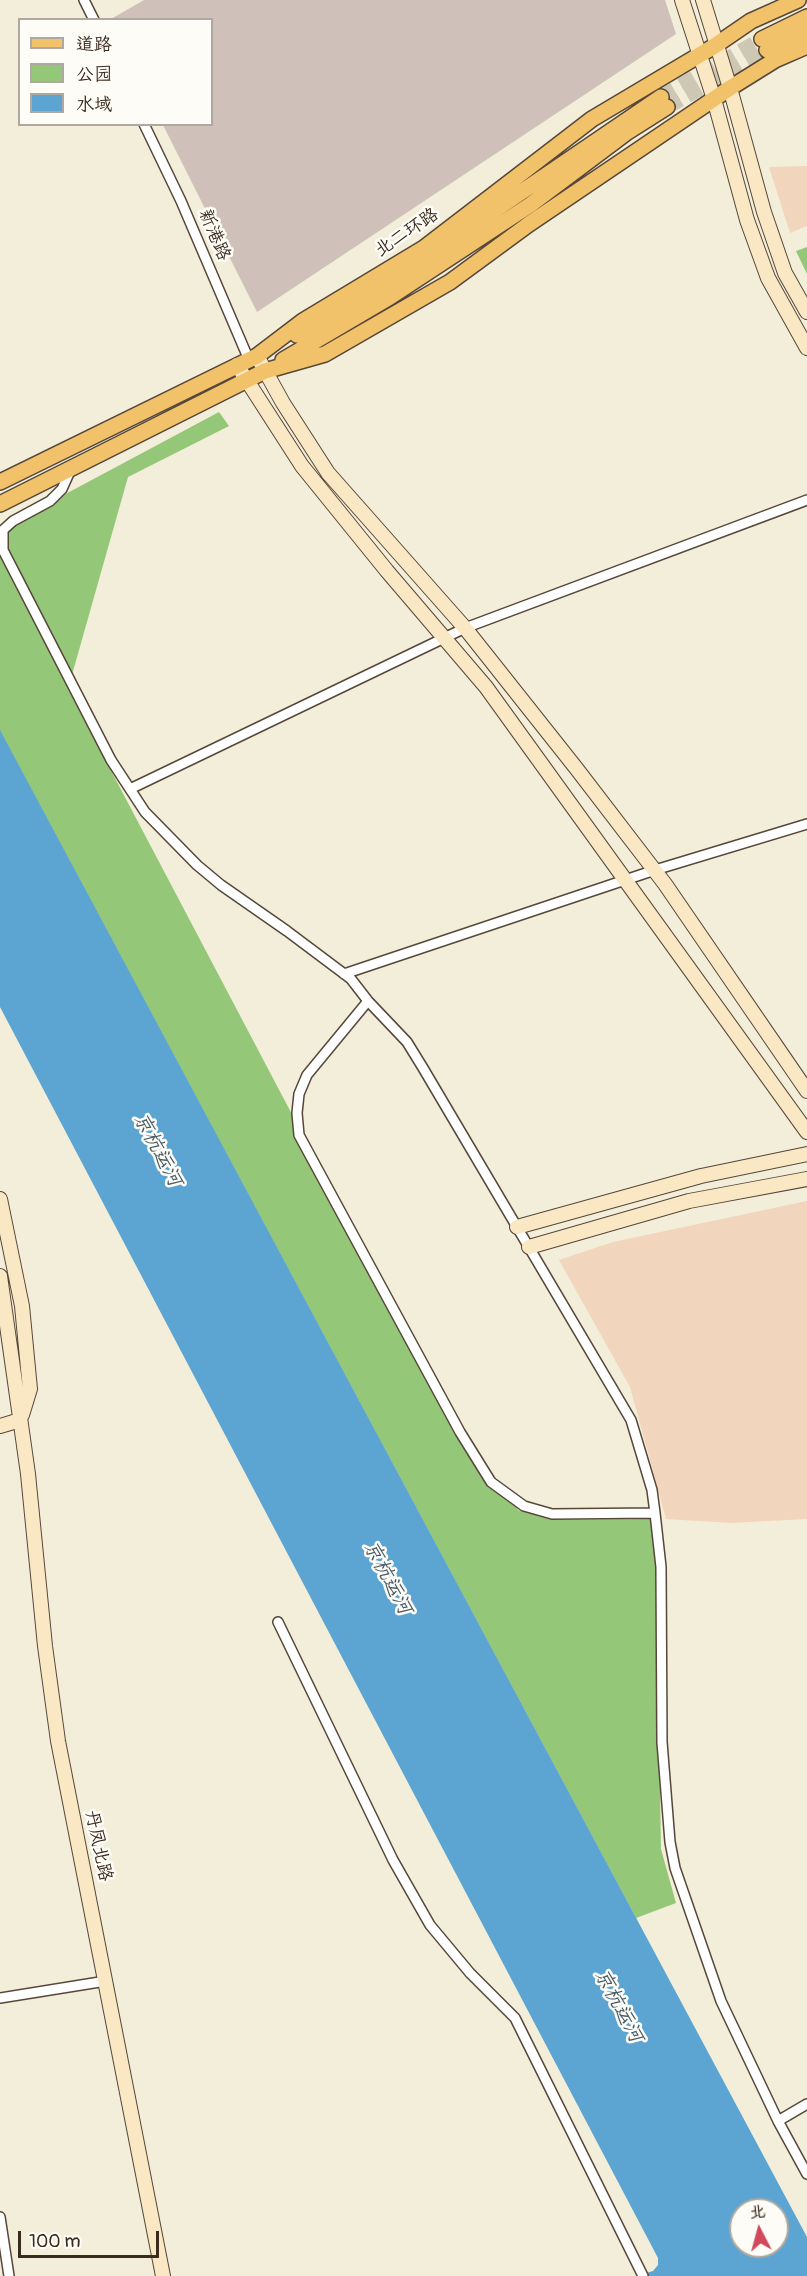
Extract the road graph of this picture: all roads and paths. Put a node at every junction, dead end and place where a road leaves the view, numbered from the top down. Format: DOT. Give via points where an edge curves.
graph roads {
  1 [pos="84,0"];
  2 [pos="682,0"];
  3 [pos="703,0"];
  4 [pos="798,0"];
  5 [pos="807,17"];
  6 [pos="93,18"];
  7 [pos="807,32"];
  8 [pos="716,45"];
  9 [pos="807,46"];
  10 [pos="699,56"];
  11 [pos="730,88"];
  12 [pos="714,99"];
  13 [pos="145,126"];
  14 [pos="807,312"];
  15 [pos="807,348"];
  16 [pos="248,360"];
  17 [pos="265,371"];
  18 [pos="247,380"];
  19 [pos="71,468"];
  20 [pos="0,482"];
  21 [pos="807,500"];
  22 [pos="0,504"];
  23 [pos="465,628"];
  24 [pos="445,639"];
  25 [pos="130,789"];
  26 [pos="807,824"];
  27 [pos="655,870"];
  28 [pos="625,880"];
  29 [pos="344,974"];
  30 [pos="368,1001"];
  31 [pos="807,1091"];
  32 [pos="807,1132"];
  33 [pos="807,1154"];
  34 [pos="807,1179"];
  35 [pos="0,1198"];
  36 [pos="517,1227"];
  37 [pos="529,1247"];
  38 [pos="0,1276"];
  39 [pos="20,1420"];
  40 [pos="0,1426"];
  41 [pos="655,1513"];
  42 [pos="278,1622"];
  43 [pos="106,1981"];
  44 [pos="0,1998"];
  45 [pos="807,2104"];
  46 [pos="778,2121"];
  47 [pos="807,2174"];
  48 [pos="0,2217"];
  49 [pos="3,2258"];
  50 [pos="9,2276"];
  51 [pos="163,2276"];
  52 [pos="642,2276"];
  1 -- 6 [label="street"];
  2 -- 10 [label="street"];
  3 -- 8 [label="street"];
  4 -- 8 [label="main road, 北二环路" via="751,21"];
  5 -- 7 [label="main road" via="764,44"];
  8 -- 10 [label="main road, 北二环路"];
  8 -- 11 [label="street"];
  9 -- 11 [label="main road" via="775,60"];
  10 -- 12 [label="street"];
  10 -- 16 [label="main road, 北二环路" via="592,119 424,248 303,321"];
  11 -- 12 [label="main road"];
  11 -- 14 [label="street" via="764,212 785,273"];
  12 -- 15 [label="street" via="747,220 768,278"];
  12 -- 17 [label="main road" via="450,282 325,354"];
  13 -- 16 [label="street, 新港路"];
  16 -- 17 [label="street"];
  16 -- 17 [label="main road" via="354,306 664,102 530,205 390,297"];
  16 -- 18 [label="street"];
  16 -- 20 [label="main road, 北二环路"];
  17 -- 18 [label="main road"];
  17 -- 23 [label="street" via="328,473"];
  18 -- 19 [label="main road"];
  18 -- 24 [label="street" via="302,466"];
  19 -- 22 [label="main road"];
  19 -- 25 [label="street" via="62,489 50,501 13,520 3,530 3,550 111,760"];
  21 -- 23 [label="street"];
  23 -- 24 [label="street"];
  23 -- 27 [label="street"];
  24 -- 25 [label="street"];
  24 -- 28 [label="street" via="486,687"];
  25 -- 29 [label="street" via="145,812 220,885"];
  26 -- 27 [label="street"];
  27 -- 28 [label="street"];
  27 -- 31 [label="street"];
  28 -- 29 [label="street"];
  28 -- 32 [label="street"];
  29 -- 30 [label="street"];
  30 -- 36 [label="street" via="406,1042"];
  30 -- 41 [label="street" via="307,1075 299,1094 299,1135 455,1423 491,1482 524,1506 552,1514"];
  33 -- 36 [label="street" via="701,1176"];
  34 -- 37 [label="street" via="689,1201"];
  35 -- 39 [label="street" via="22,1306 30,1389"];
  36 -- 37 [label="street"];
  37 -- 41 [label="street" via="632,1420"];
  38 -- 39 [label="street, 丹凤北路"];
  39 -- 40 [label="street"];
  39 -- 43 [label="street, 丹凤北路" via="58,1741"];
  41 -- 46 [label="street" via="661,1567 662,1742 675,1868 721,2001"];
  42 -- 52 [label="street" via="393,1860 430,1925 515,2018"];
  43 -- 44 [label="street"];
  43 -- 51 [label="street, 丹凤北路"];
  45 -- 46 [label="street"];
  46 -- 47 [label="street"];
  48 -- 49 [label="street"];
  49 -- 50 [label="street"];
}
